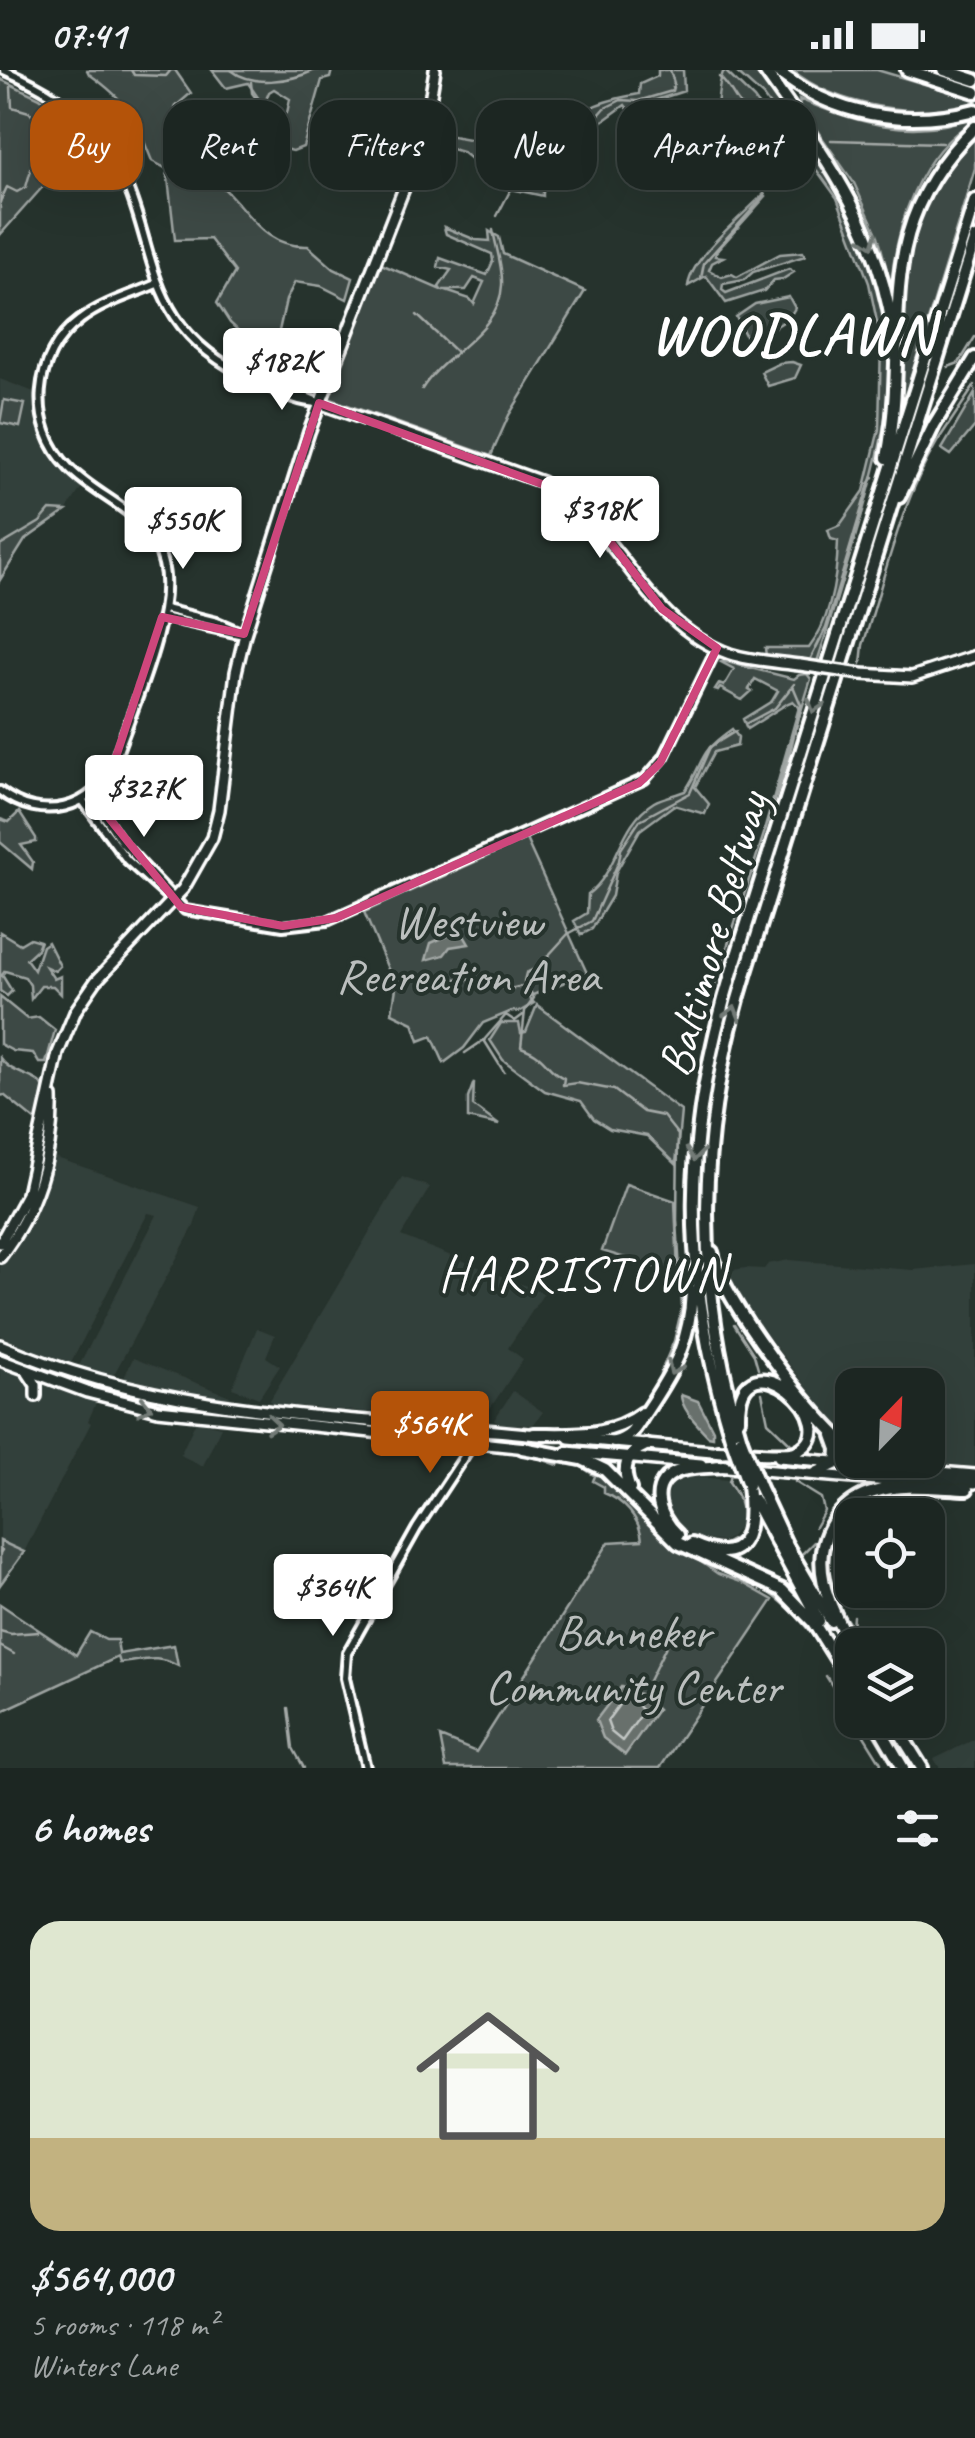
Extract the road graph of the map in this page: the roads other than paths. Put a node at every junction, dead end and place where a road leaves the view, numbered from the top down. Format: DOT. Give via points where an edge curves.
graph roads {
  1 [pos="4,70"];
  2 [pos="436,70"];
  3 [pos="764,70"];
  4 [pos="776,70"];
  5 [pos="907,70"];
  6 [pos="944,70"];
  7 [pos="974,85"];
  8 [pos="975,110"];
  9 [pos="975,127"];
  10 [pos="975,200"];
  11 [pos="975,238"];
  12 [pos="157,284"];
  13 [pos="975,360"];
  14 [pos="896,378"];
  15 [pos="319,403"];
  16 [pos="876,512"];
  17 [pos="879,544"];
  18 [pos="164,613"];
  19 [pos="244,634"];
  20 [pos="718,648"];
  21 [pos="975,656"];
  22 [pos="0,791"];
  23 [pos="87,798"];
  24 [pos="174,900"];
  25 [pos="51,1090"];
  26 [pos="706,1214"];
  27 [pos="0,1243"];
  28 [pos="694,1252"];
  29 [pos="0,1258"];
  30 [pos="0,1343"];
  31 [pos="0,1360"];
  32 [pos="26,1371"];
  33 [pos="45,1378"];
  34 [pos="114,1386"];
  35 [pos="36,1396"];
  36 [pos="647,1410"];
  37 [pos="401,1422"];
  38 [pos="828,1426"];
  39 [pos="482,1430"];
  40 [pos="388,1432"];
  41 [pos="835,1433"];
  42 [pos="534,1434"];
  43 [pos="737,1437"];
  44 [pos="473,1442"];
  45 [pos="614,1442"];
  46 [pos="835,1442"];
  47 [pos="646,1445"];
  48 [pos="522,1448"];
  49 [pos="717,1451"];
  50 [pos="628,1458"];
  51 [pos="835,1463"];
  52 [pos="835,1465"];
  53 [pos="724,1466"];
  54 [pos="816,1473"];
  55 [pos="945,1473"];
  56 [pos="973,1482"];
  57 [pos="753,1486"];
  58 [pos="635,1498"];
  59 [pos="837,1628"];
  60 [pos="841,1628"];
  61 [pos="835,1652"];
  62 [pos="835,1656"];
  63 [pos="886,1738"];
  64 [pos="903,1738"];
  65 [pos="366,1768"];
  66 [pos="904,1768"];
  67 [pos="922,1768"];
  1 -- 12 [label="street" via="52,94 101,140 125,182"];
  2 -- 15 [label="main road" via="415,160"];
  3 -- 14 [label="highway, one-way" via="834,168 869,236 890,314"];
  4 -- 8 [label="highway" via="812,94 871,115 926,118"];
  5 -- 7 [label="highway"];
  6 -- 7 [label="highway"];
  9 -- 14 [label="highway" via="931,178 909,228 898,280"];
  10 -- 16 [label="highway, Baltimore Beltway"];
  11 -- 17 [label="highway, Baltimore Beltway"];
  12 -- 15 [label="street" via="178,320 224,364 268,389"];
  12 -- 18 [label="street" via="92,312 66,332 45,367 40,407 62,460 150,533 164,566"];
  13 -- 17 [label="highway" via="920,452"];
  14 -- 16 [label="highway"];
  15 -- 19 [label="main road"];
  15 -- 20 [label="main road" via="553,488 602,530 662,609"];
  16 -- 28 [label="highway, Baltimore Beltway, one-way" via="713,1036 696,1143"];
  26 -- 17 [label="highway, Baltimore Beltway, one-way" via="713,1108 726,1040"];
  18 -- 19 [label="street"];
  18 -- 23 [label="street" via="114,763"];
  19 -- 24 [label="main road" via="216,822 198,866"];
  20 -- 21 [label="main road, bridge" via="757,660 912,677"];
  20 -- 24 [label="street" via="660,763 633,786 327,920 294,926 241,920 191,912"];
  22 -- 23 [label="street" via="38,809 66,808"];
  23 -- 24 [label="street"];
  24 -- 25 [label="main road" via="82,1000 61,1042"];
  25 -- 27 [label="main road" via="27,1194"];
  25 -- 29 [label="main road" via="38,1187"];
  26 -- 38 [label="highway" via="723,1286"];
  26 -- 43 [label="highway, Baltimore Beltway" via="715,1334"];
  28 -- 36 [label="highway, one-way" via="686,1338 672,1375"];
  28 -- 43 [label="highway, Baltimore Beltway" via="704,1337"];
  30 -- 34 [label="main road"];
  31 -- 32 [label="main road"];
  32 -- 33 [label="main road"];
  32 -- 35 [label="main road"];
  33 -- 34 [label="main road" via="55,1374"];
  33 -- 40 [label="main road, one-way" via="168,1412"];
  34 -- 37 [label="main road" via="188,1402"];
  36 -- 42 [label="highway" via="605,1432"];
  36 -- 45 [label="highway" via="632,1434"];
  37 -- 39 [label="main road"];
  37 -- 40 [label="main road"];
  38 -- 41 [label="highway"];
  38 -- 46 [label="highway"];
  39 -- 42 [label="main road"];
  39 -- 44 [label="street"];
  40 -- 44 [label="main road"];
  42 -- 45 [label="main road"];
  43 -- 49 [label="highway" via="741,1396 758,1381 792,1391 811,1423 810,1436 795,1452"];
  43 -- 57 [label="highway, Baltimore Beltway, bridge"];
  44 -- 48 [label="main road"];
  44 -- 65 [label="street" via="347,1653 346,1678"];
  45 -- 47 [label="main road"];
  47 -- 49 [label="main road"];
  47 -- 50 [label="highway"];
  48 -- 50 [label="main road"];
  48 -- 58 [label="highway" via="593,1464"];
  49 -- 51 [label="main road"];
  50 -- 53 [label="main road"];
  50 -- 58 [label="highway" via="625,1474"];
  52 -- 54 [label="highway"];
  53 -- 54 [label="main road"];
  53 -- 57 [label="highway" via="681,1470 663,1483 658,1510 681,1538 715,1552 735,1548 750,1526"];
  54 -- 56 [label="main road"];
  55 -- 56 [label="main road"];
  56 -- 60 [label="highway" via="874,1492 837,1517 822,1549 822,1574"];
  57 -- 59 [label="highway, Baltimore Beltway"];
  57 -- 61 [label="highway, Baltimore Beltway" via="777,1549"];
  58 -- 62 [label="highway" via="688,1550 789,1596"];
  63 -- 66 [label="highway"];
  64 -- 67 [label="highway"];
}
